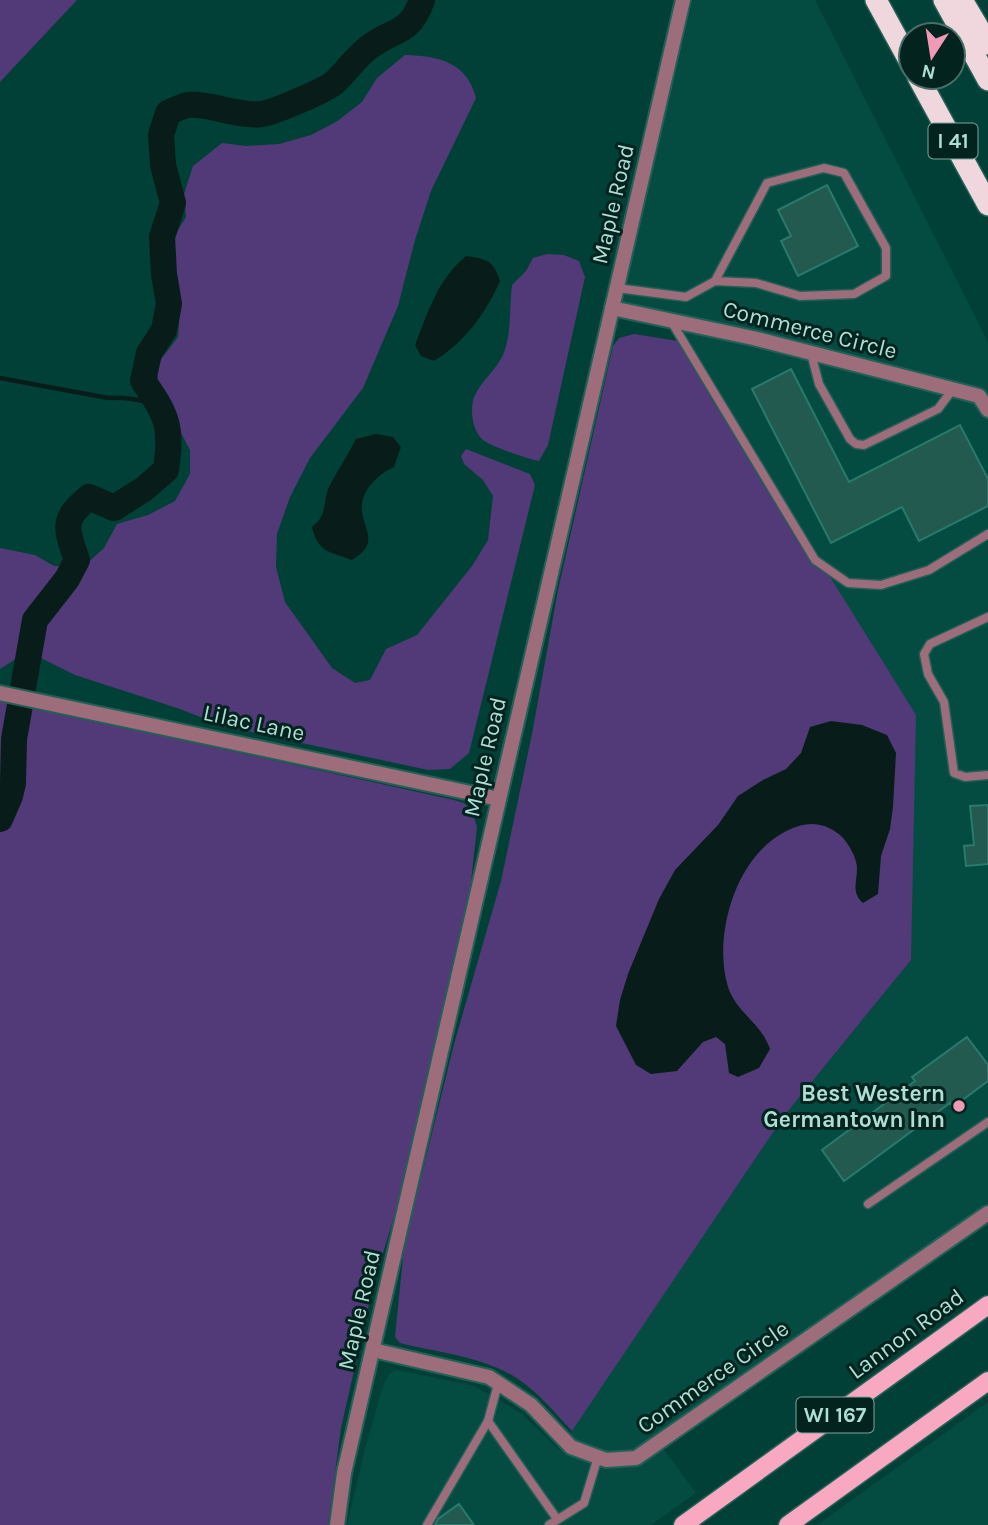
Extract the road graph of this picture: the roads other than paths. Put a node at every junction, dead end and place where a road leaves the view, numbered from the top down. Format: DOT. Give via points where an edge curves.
graph roads {
  1 [pos="683,0"];
  2 [pos="876,0"];
  3 [pos="944,0"];
  4 [pos="961,0"];
  5 [pos="897,38"];
  6 [pos="988,44"];
  7 [pos="988,80"];
  8 [pos="926,91"];
  9 [pos="988,205"];
  10 [pos="715,281"];
  11 [pos="617,288"];
  12 [pos="612,309"];
  13 [pos="671,321"];
  14 [pos="811,353"];
  15 [pos="953,389"];
  16 [pos="988,410"];
  17 [pos="988,534"];
  18 [pos="988,617"];
  19 [pos="0,693"];
  20 [pos="988,775"];
  21 [pos="499,799"];
  22 [pos="988,1122"];
  23 [pos="868,1204"];
  24 [pos="988,1213"];
  25 [pos="988,1306"];
  26 [pos="373,1350"];
  27 [pos="988,1381"];
  28 [pos="498,1384"];
  29 [pos="488,1421"];
  30 [pos="598,1457"];
  31 [pos="557,1519"];
  32 [pos="337,1525"];
  33 [pos="427,1525"];
  34 [pos="549,1525"];
  35 [pos="682,1525"];
  36 [pos="788,1525"];
  1 -- 11 [label="street, Maple Road"];
  2 -- 5 [label="highway"];
  3 -- 7 [label="highway"];
  4 -- 6 [label="highway"];
  8 -- 9 [label="highway, I 41"];
  10 -- 10 [label="lane" via="767,183 824,168 844,173 886,248 886,276 854,294 800,296 756,284"];
  10 -- 11 [label="lane" via="686,297"];
  11 -- 12 [label="street, Maple Road"];
  12 -- 13 [label="street, Commerce Circle"];
  12 -- 21 [label="street, Maple Road"];
  13 -- 14 [label="street, Commerce Circle"];
  13 -- 17 [label="lane" via="814,560 848,583 881,585 929,569"];
  14 -- 15 [label="street, Commerce Circle"];
  14 -- 15 [label="lane" via="819,384 856,444 864,445 938,410"];
  15 -- 16 [label="street, Commerce Circle" via="979,396"];
  18 -- 20 [label="lane" via="930,644 924,654 928,674 944,702 954,773 965,778"];
  19 -- 21 [label="street, Lilac Lane"];
  21 -- 26 [label="street, Maple Road"];
  22 -- 23 [label="lane"];
  24 -- 30 [label="street, Commerce Circle" via="636,1458"];
  25 -- 35 [label="main road, Lannon Road / WI 167"];
  26 -- 28 [label="street, Commerce Circle" via="489,1377"];
  26 -- 32 [label="street, Maple Road" via="344,1472"];
  27 -- 36 [label="main road, WI 167"];
  28 -- 29 [label="lane"];
  28 -- 30 [label="street, Commerce Circle" via="531,1405 571,1447"];
  29 -- 31 [label="lane"];
  29 -- 33 [label="lane"];
  30 -- 31 [label="lane" via="584,1503"];
  31 -- 34 [label="lane"];
}
